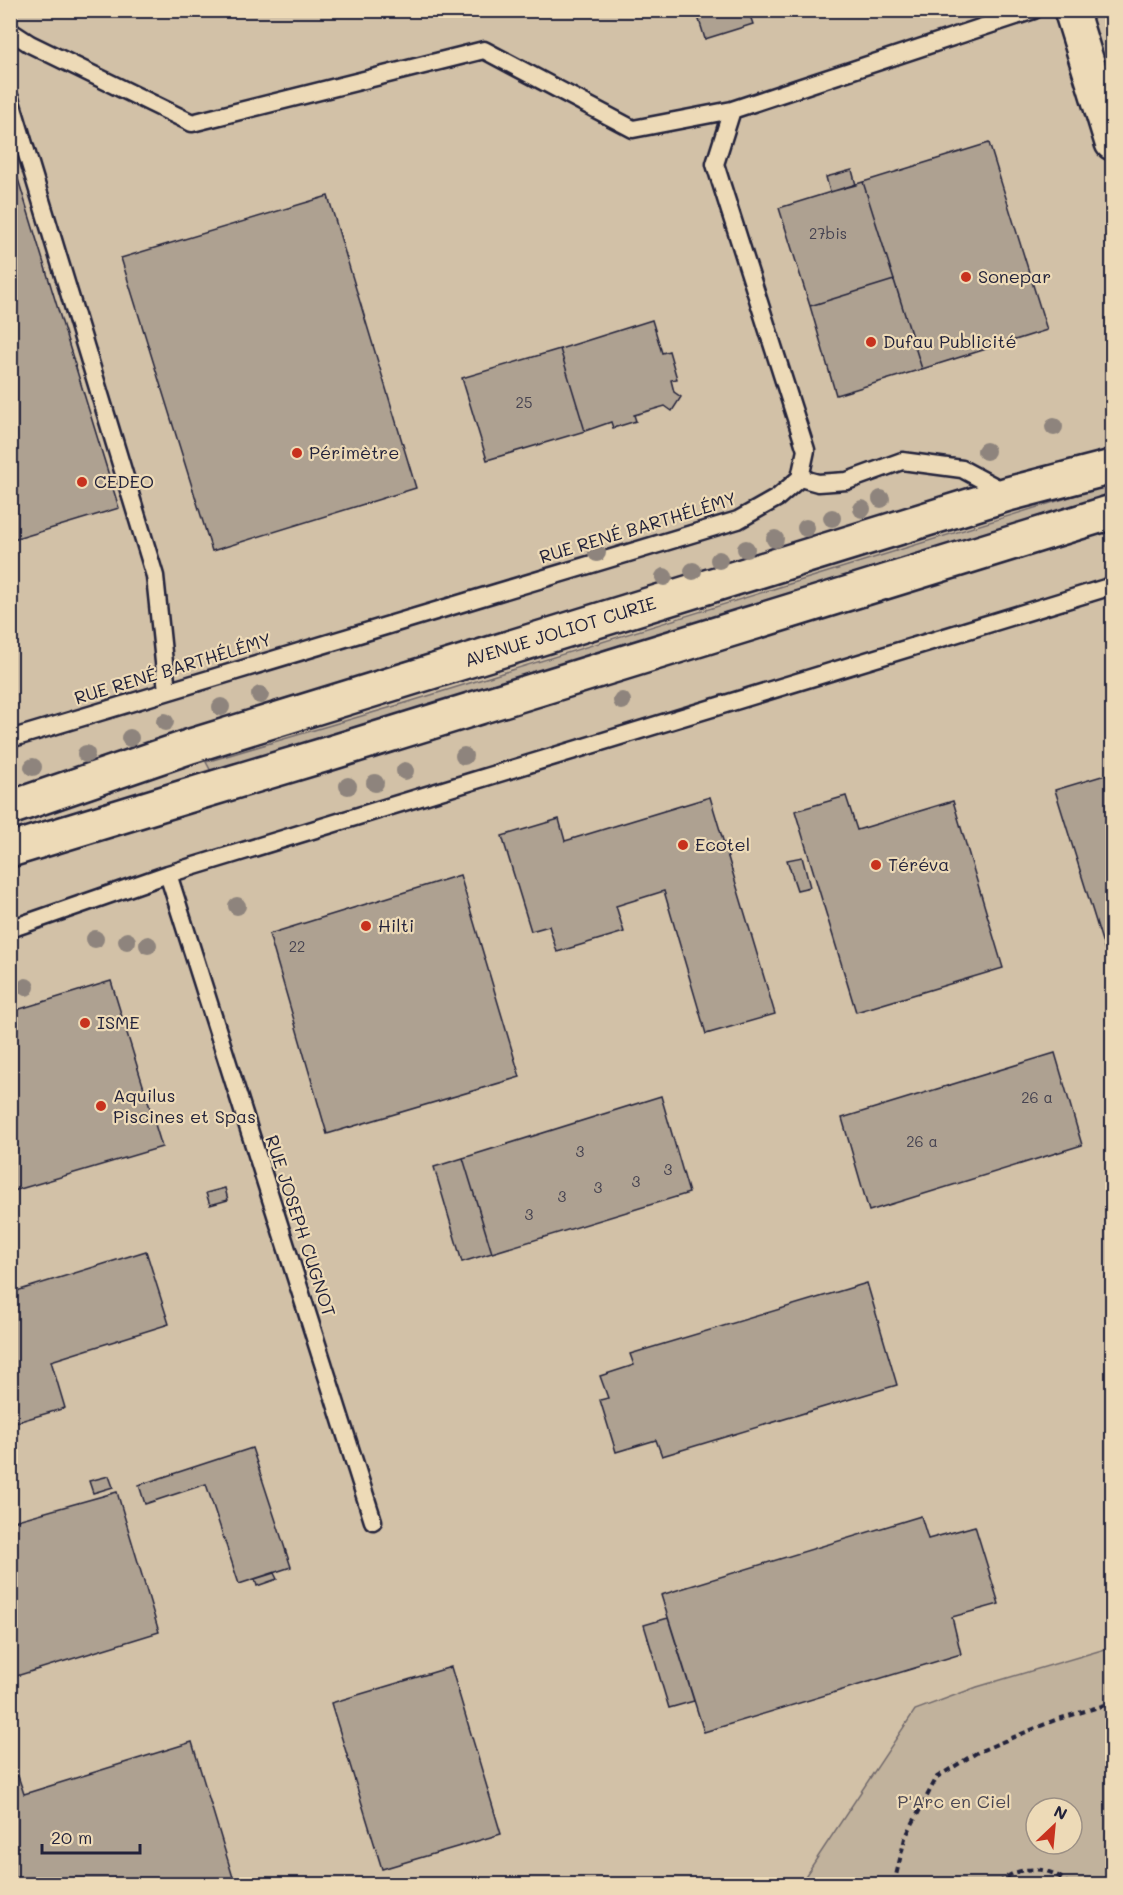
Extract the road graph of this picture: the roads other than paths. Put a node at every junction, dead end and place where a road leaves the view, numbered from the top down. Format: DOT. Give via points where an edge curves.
graph roads {
  1 [pos="1034,10"];
  2 [pos="1071,10"];
  3 [pos="10,31"];
  4 [pos="10,98"];
  5 [pos="732,110"];
  6 [pos="1113,143"];
  7 [pos="1113,467"];
  8 [pos="800,478"];
  9 [pos="1008,494"];
  10 [pos="1113,512"];
  11 [pos="1113,586"];
  12 [pos="167,692"];
  13 [pos="10,738"];
  14 [pos="10,808"];
  15 [pos="10,850"];
  16 [pos="168,874"];
  17 [pos="10,929"];
  18 [pos="373,1521"];
  1 -- 5 [label="lane"];
  2 -- 6 [label="main road"];
  3 -- 5 [label="lane" via="192,123 484,51 633,129"];
  4 -- 12 [label="lane" via="155,576"];
  5 -- 8 [label="lane" via="715,164 806,450"];
  7 -- 9 [label="main road, AVENUE JOLIOT CURIE"];
  8 -- 9 [label="lane" via="818,483 847,481 902,460 962,469"];
  8 -- 12 [label="lane, RUE RENÉ BARTHÉLÉMY" via="777,498 738,520"];
  9 -- 14 [label="main road, AVENUE JOLIOT CURIE" via="191,746"];
  10 -- 15 [label="main road"];
  11 -- 16 [label="lane"];
  12 -- 13 [label="lane, RUE RENÉ BARTHÉLÉMY"];
  16 -- 17 [label="lane"];
  16 -- 18 [label="lane, RUE JOSEPH CUGNOT"];
}
